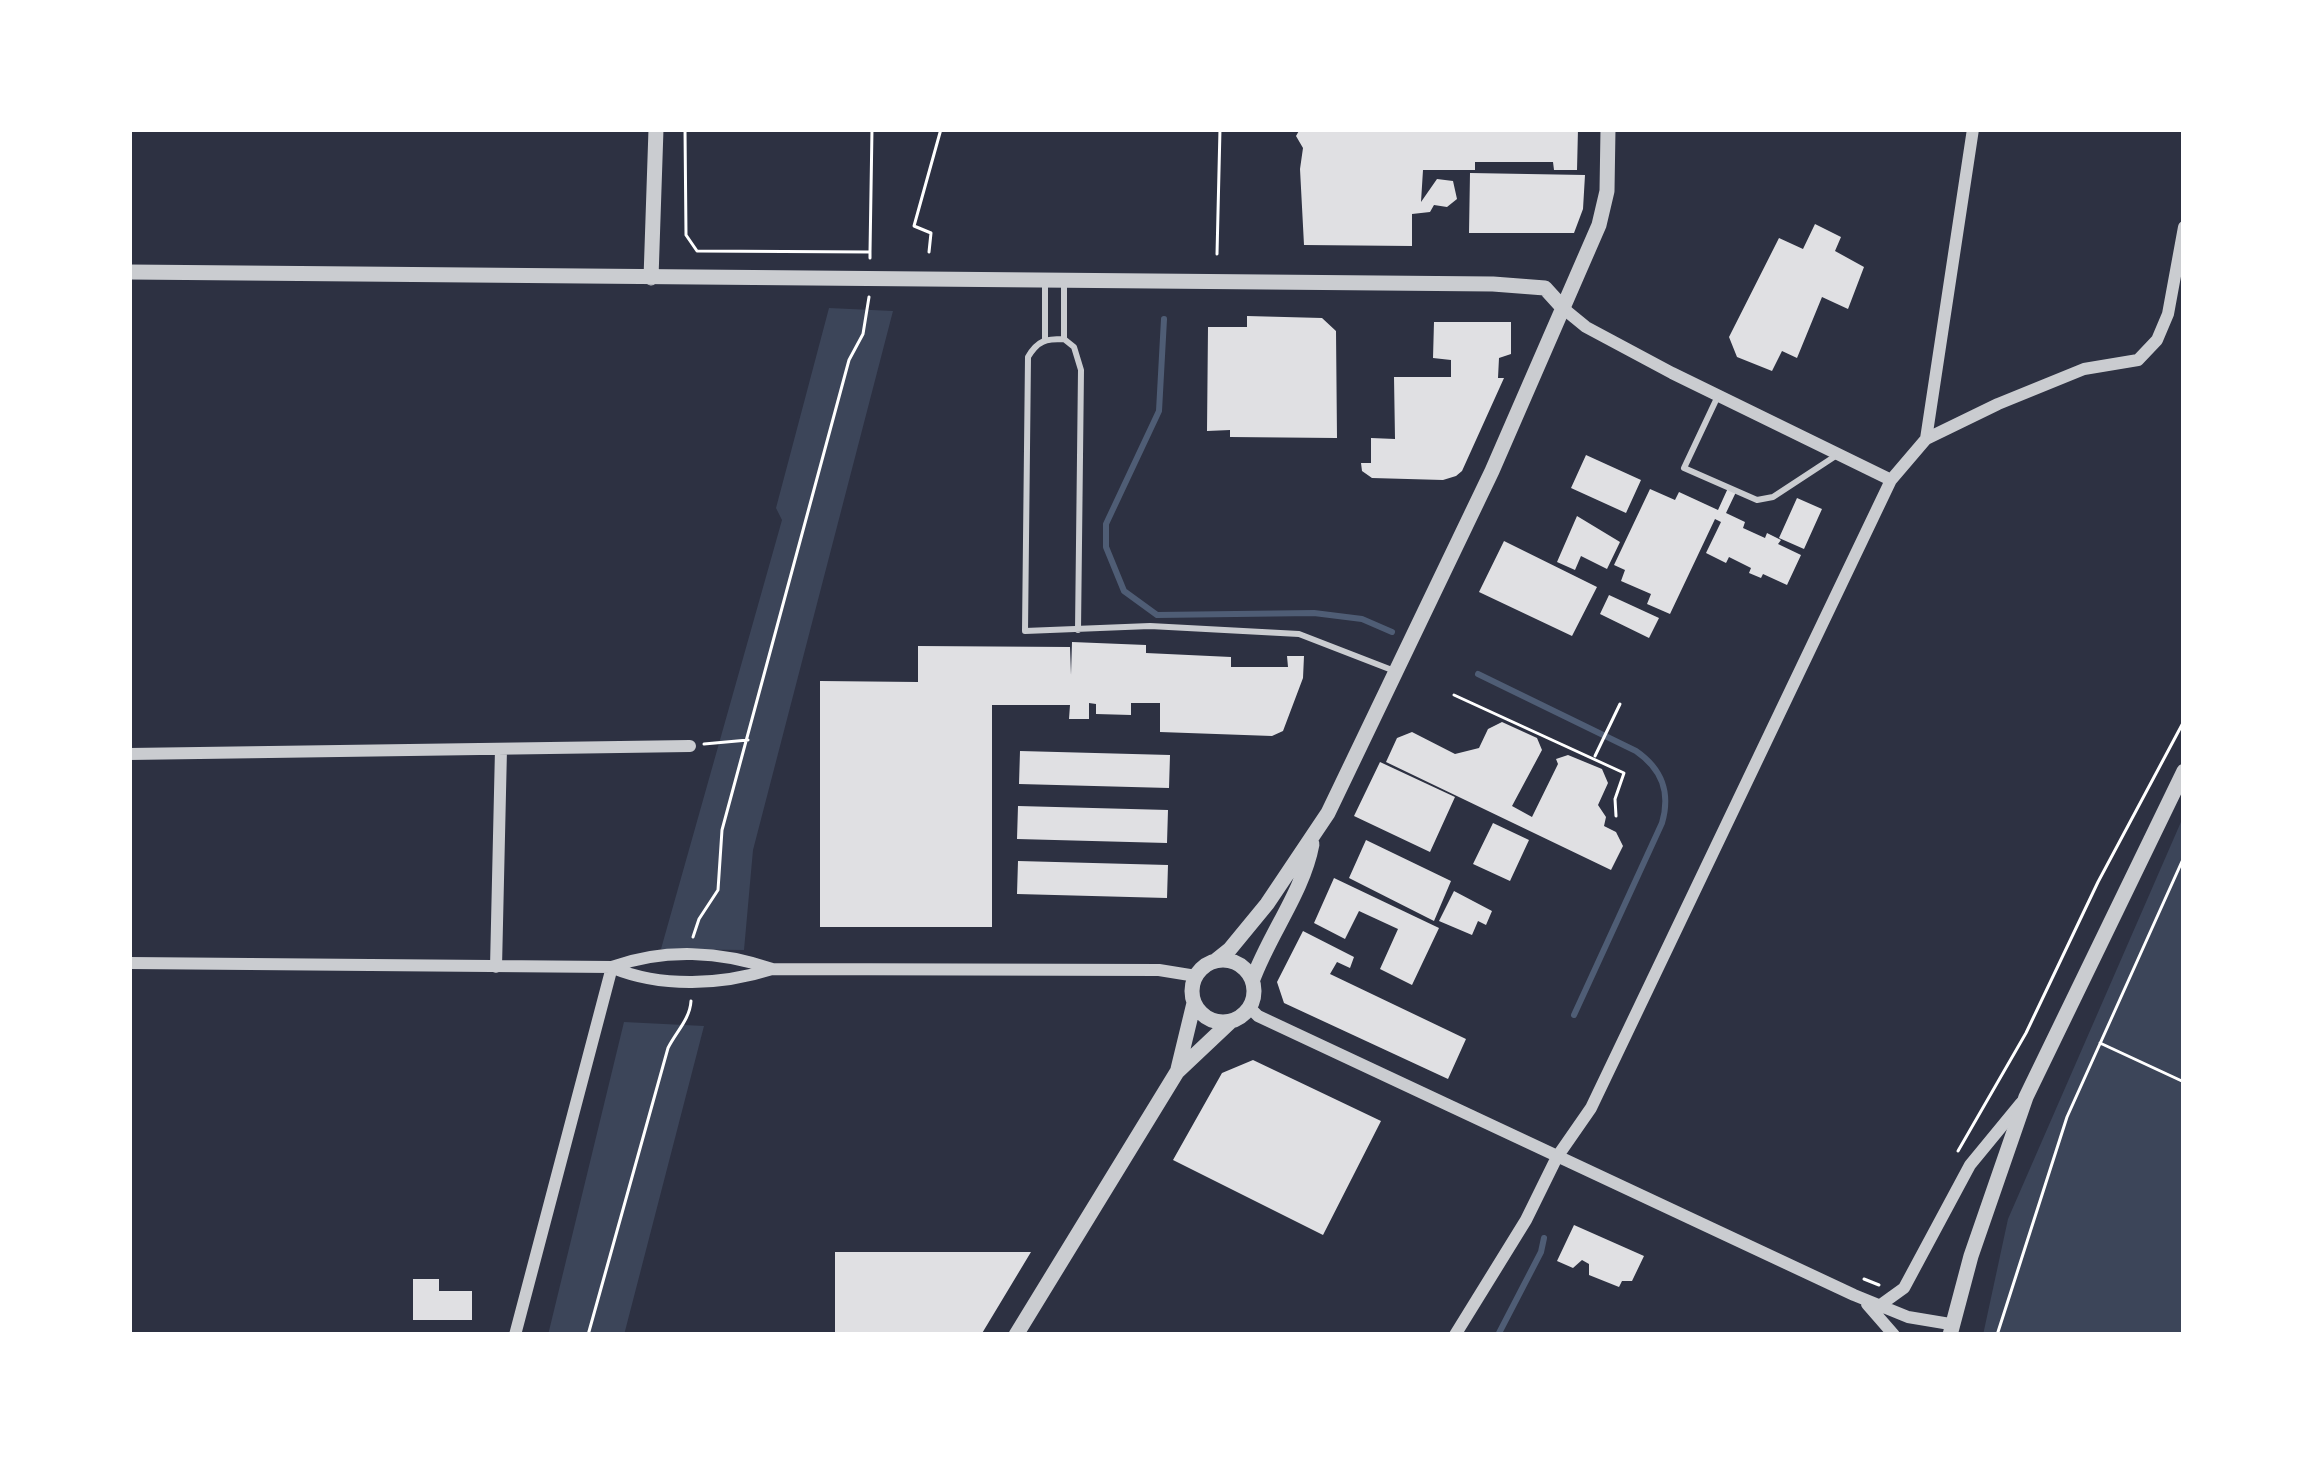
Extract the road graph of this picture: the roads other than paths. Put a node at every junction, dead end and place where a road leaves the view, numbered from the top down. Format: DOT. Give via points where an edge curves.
graph roads {
  1 [pos="656,129"];
  2 [pos="1608,129"];
  3 [pos="1973,129"];
  4 [pos="2184,227"];
  5 [pos="129,272"];
  6 [pos="651,278"];
  7 [pos="1045,282"];
  8 [pos="1064,283"];
  9 [pos="1564,310"];
  10 [pos="1045,339"];
  11 [pos="1064,339"];
  12 [pos="1718,395"];
  13 [pos="1926,439"];
  14 [pos="1838,455"];
  15 [pos="1891,480"];
  16 [pos="1078,629"];
  17 [pos="1396,672"];
  18 [pos="690,746"];
  19 [pos="501,749"];
  20 [pos="129,754"];
  21 [pos="2184,771"];
  22 [pos="1312,841"];
  23 [pos="1215,961"];
  24 [pos="129,963"];
  25 [pos="496,967"];
  26 [pos="612,967"];
  27 [pos="772,969"];
  28 [pos="1196,976"];
  29 [pos="1252,979"];
  30 [pos="1194,1004"];
  31 [pos="1250,1008"];
  32 [pos="1230,1022"];
  33 [pos="1177,1072"];
  34 [pos="2026,1097"];
  35 [pos="1557,1157"];
  36 [pos="1863,1299"];
  37 [pos="1879,1306"];
  38 [pos="1950,1330"];
  39 [pos="515,1335"];
  40 [pos="1016,1335"];
  41 [pos="1455,1335"];
  42 [pos="1894,1335"];
  1 -- 6 [label="street"];
  2 -- 9 [label="street" via="1599,225"];
  3 -- 13 [label="street"];
  4 -- 13 [label="street" via="2168,314 2138,360 2084,368"];
  5 -- 6 [label="street"];
  6 -- 7 [label="street"];
  7 -- 8 [label="street"];
  7 -- 10 [label="lane"];
  8 -- 9 [label="street" via="1539,286"];
  8 -- 11 [label="lane"];
  9 -- 12 [label="street"];
  9 -- 17 [label="street"];
  10 -- 11 [label="lane"];
  10 -- 16 [label="lane" via="1028,357 1026,375 1025,631"];
  11 -- 16 [label="lane" via="1081,370"];
  12 -- 14 [label="street"];
  12 -- 14 [label="lane" via="1684,468 1757,500"];
  13 -- 15 [label="street"];
  14 -- 15 [label="street"];
  15 -- 35 [label="street" via="1589,1112"];
  16 -- 17 [label="lane" via="1299,634"];
  17 -- 22 [label="street"];
  18 -- 19 [label="street"];
  19 -- 20 [label="street"];
  19 -- 25 [label="street"];
  21 -- 34 [label="street"];
  22 -- 23 [label="street"];
  22 -- 29 [label="street" via="1307,872"];
  23 -- 28 [label="street"];
  23 -- 29 [label="street" via="1241,965"];
  24 -- 25 [label="street"];
  25 -- 26 [label="street"];
  26 -- 27 [label="street" via="693,955"];
  26 -- 27 [label="street" via="635,977 692,980"];
  26 -- 39 [label="street"];
  27 -- 28 [label="street"];
  28 -- 30 [label="street"];
  29 -- 31 [label="street"];
  30 -- 32 [label="street" via="1209,1019"];
  30 -- 33 [label="street"];
  31 -- 32 [label="street"];
  31 -- 35 [label="street"];
  32 -- 33 [label="street"];
  33 -- 40 [label="street"];
  34 -- 37 [label="street" via="1979,1151 1904,1288"];
  34 -- 38 [label="street"];
  35 -- 36 [label="street"];
  35 -- 41 [label="street"];
  36 -- 37 [label="street"];
  36 -- 42 [label="street"];
  37 -- 38 [label="street"];
}
